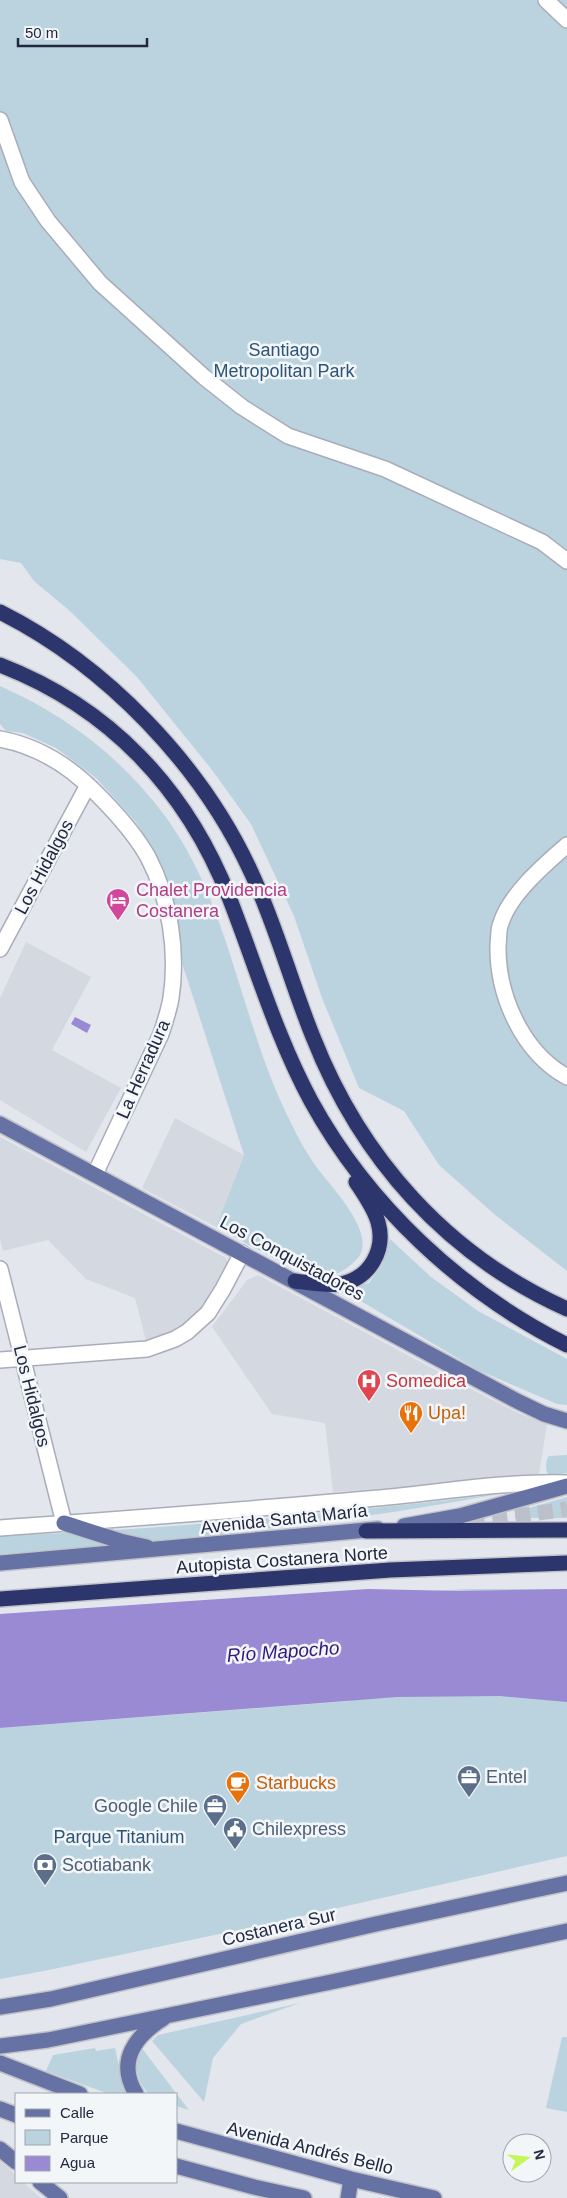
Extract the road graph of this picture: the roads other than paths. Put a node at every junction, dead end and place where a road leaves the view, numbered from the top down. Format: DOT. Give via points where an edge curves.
graph roads {
  1 [pos="546,0"];
  2 [pos="567,20"];
  3 [pos="0,120"];
  4 [pos="567,561"];
  5 [pos="0,612"];
  6 [pos="0,665"];
  7 [pos="0,739"];
  8 [pos="88,785"];
  9 [pos="567,845"];
  10 [pos="0,950"];
  11 [pos="567,1078"];
  12 [pos="324,1123"];
  13 [pos="0,1124"];
  14 [pos="95,1174"];
  15 [pos="242,1253"];
  16 [pos="0,1268"];
  17 [pos="295,1281"];
  18 [pos="567,1309"];
  19 [pos="567,1345"];
  20 [pos="22,1359"];
  21 [pos="0,1360"];
  22 [pos="567,1421"];
  23 [pos="567,1484"];
  24 [pos="64,1523"];
  25 [pos="0,1528"];
  26 [pos="567,1530"];
  27 [pos="366,1531"];
  28 [pos="164,1550"];
  29 [pos="0,1563"];
  30 [pos="567,1563"];
  31 [pos="518,1566"];
  32 [pos="567,1569"];
  33 [pos="0,1599"];
  34 [pos="567,1883"];
  35 [pos="567,1931"];
  36 [pos="0,2007"];
  37 [pos="171,2014"];
  38 [pos="0,2046"];
  39 [pos="0,2063"];
  40 [pos="77,2093"];
  41 [pos="136,2093"];
  42 [pos="0,2109"];
  43 [pos="15,2115"];
  44 [pos="179,2132"];
  45 [pos="0,2149"];
  46 [pos="15,2161"];
  47 [pos="178,2167"];
  48 [pos="351,2179"];
  49 [pos="41,2183"];
  50 [pos="60,2198"];
  51 [pos="304,2198"];
  52 [pos="348,2198"];
  53 [pos="434,2198"];
  1 -- 2 [label="street"];
  3 -- 4 [label="street" via="22,182 48,221 100,283 242,407 288,436 385,469 542,542"];
  5 -- 18 [label="highway" via="71,656 127,702 169,746 210,800 251,872 331,1079 353,1120 387,1169 426,1212 465,1246 506,1275"];
  6 -- 12 [label="highway" via="80,706 126,741 148,763 187,814 203,840 228,896 284,1047"];
  7 -- 8 [label="street, La Herradura" via="31,747"];
  8 -- 10 [label="street, Los Hidalgos"];
  8 -- 14 [label="street, La Herradura" via="119,818 147,856 170,923 173,965 171,996 161,1034"];
  9 -- 11 [label="street" via="529,881 507,910 500,923 498,966 508,1003 521,1032 541,1058"];
  12 -- 17 [label="highway" via="375,1214 380,1230 380,1248 372,1266 349,1282 324,1285"];
  12 -- 19 [label="highway" via="362,1177 438,1258 502,1308"];
  13 -- 14 [label="main road, Los Conquistadores"];
  14 -- 15 [label="main road, Los Conquistadores"];
  15 -- 17 [label="main road, Los Conquistadores"];
  15 -- 20 [label="street" via="208,1312 175,1339 147,1349"];
  16 -- 20 [label="street, Los Hidalgos"];
  17 -- 22 [label="main road, Los Conquistadores" via="517,1401"];
  20 -- 21 [label="street"];
  20 -- 24 [label="street, Los Hidalgos"];
  23 -- 24 [label="street, Avenida Santa María" via="528,1482 421,1495"];
  23 -- 27 [label="main road, Avenida Santa María" via="460,1516"];
  24 -- 25 [label="street, Avenida Santa María"];
  24 -- 28 [label="main road" via="120,1541"];
  26 -- 27 [label="highway"];
  27 -- 28 [label="main road, Avenida Santa María"];
  28 -- 29 [label="main road, Avenida Santa María"];
  30 -- 31 [label="highway, Autopista Costanera Norte"];
  31 -- 32 [label="highway"];
  31 -- 33 [label="highway, Autopista Costanera Norte" via="390,1570"];
  34 -- 36 [label="main road, Costanera Sur" via="51,1999"];
  35 -- 37 [label="main road"];
  37 -- 38 [label="main road" via="48,2040"];
  37 -- 41 [label="main road" via="140,2037 128,2058 127,2072"];
  39 -- 40 [label="main road"];
  42 -- 43 [label="main road"];
  44 -- 48 [label="main road, Avenida Andrés Bello"];
  45 -- 46 [label="main road"];
  47 -- 51 [label="main road"];
  48 -- 52 [label="main road"];
  48 -- 53 [label="main road, Avenida Andrés Bello"];
  49 -- 50 [label="main road"];
}
